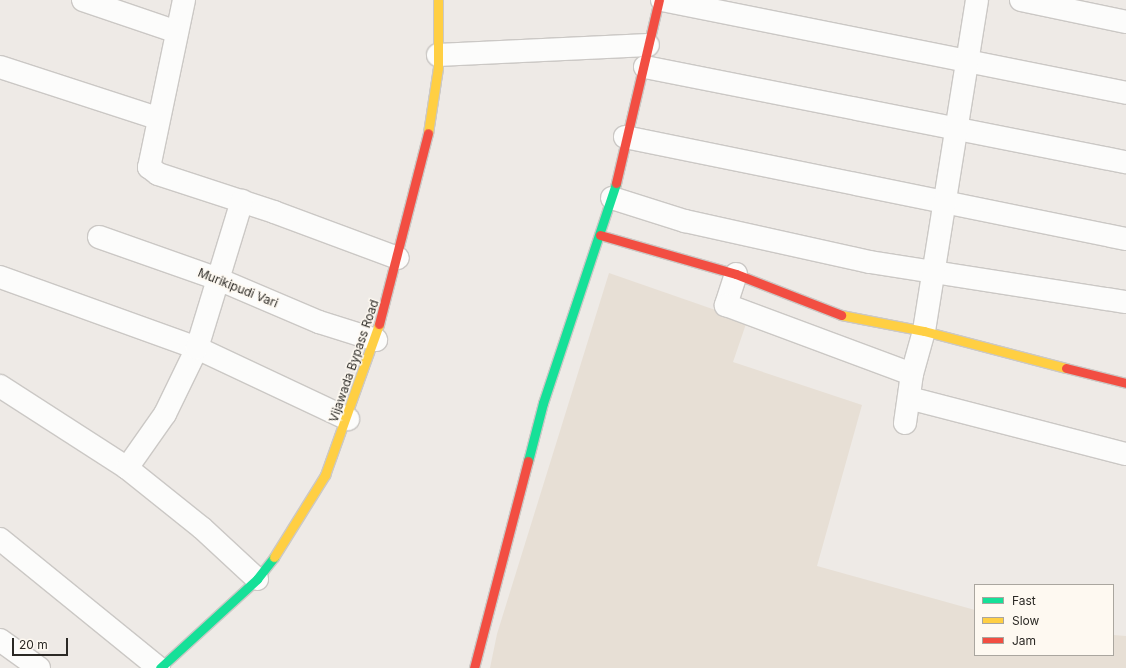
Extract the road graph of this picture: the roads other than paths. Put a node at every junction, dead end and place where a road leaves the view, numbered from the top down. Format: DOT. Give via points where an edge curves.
graph roads {
  1 [pos="83,0"];
  2 [pos="184,0"];
  3 [pos="659,0"];
  4 [pos="662,0"];
  5 [pos="977,0"];
  6 [pos="1021,0"];
  7 [pos="436,1"];
  8 [pos="1126,22"];
  9 [pos="177,32"];
  10 [pos="648,45"];
  11 [pos="438,55"];
  12 [pos="967,58"];
  13 [pos="0,67"];
  14 [pos="645,67"];
  15 [pos="1126,93"];
  16 [pos="157,118"];
  17 [pos="955,130"];
  18 [pos="625,137"];
  19 [pos="1126,162"];
  20 [pos="612,198"];
  21 [pos="242,201"];
  22 [pos="942,202"];
  23 [pos="600,235"];
  24 [pos="99,237"];
  25 [pos="1126,239"];
  26 [pos="398,258"];
  27 [pos="933,272"];
  28 [pos="736,274"];
  29 [pos="0,277"];
  30 [pos="218,279"];
  31 [pos="1126,302"];
  32 [pos="924,331"];
  33 [pos="376,340"];
  34 [pos="197,348"];
  35 [pos="912,374"];
  36 [pos="1126,383"];
  37 [pos="0,386"];
  38 [pos="909,398"];
  39 [pos="348,419"];
  40 [pos="905,423"];
  41 [pos="1126,454"];
  42 [pos="127,468"];
  43 [pos="0,539"];
  44 [pos="257,580"];
  45 [pos="0,640"];
  46 [pos="39,668"];
  47 [pos="160,668"];
  48 [pos="474,668"];
  1 -- 9 [label="street"];
  2 -- 9 [label="street"];
  3 -- 10 [label="street"];
  4 -- 12 [label="street"];
  5 -- 12 [label="street"];
  6 -- 8 [label="street"];
  7 -- 11 [label="street, Vijawada Bypass Road"];
  9 -- 16 [label="street"];
  10 -- 11 [label="street"];
  10 -- 14 [label="street"];
  11 -- 26 [label="street, Vijawada Bypass Road" via="430,123"];
  12 -- 15 [label="street"];
  12 -- 17 [label="street"];
  13 -- 16 [label="street"];
  14 -- 17 [label="street"];
  14 -- 18 [label="street"];
  16 -- 21 [label="street" via="149,167 158,174"];
  17 -- 19 [label="street"];
  17 -- 22 [label="street"];
  18 -- 20 [label="street"];
  18 -- 22 [label="street"];
  20 -- 23 [label="street"];
  20 -- 27 [label="street" via="685,221"];
  21 -- 26 [label="street"];
  21 -- 30 [label="street"];
  22 -- 25 [label="street"];
  22 -- 27 [label="street"];
  23 -- 28 [label="street"];
  23 -- 48 [label="street" via="543,403"];
  24 -- 30 [label="street, Murikipudi Vari"];
  26 -- 33 [label="street, Vijawada Bypass Road"];
  27 -- 31 [label="street"];
  27 -- 32 [label="street"];
  28 -- 32 [label="street" via="853,320"];
  28 -- 35 [label="street" via="726,306"];
  29 -- 34 [label="street"];
  30 -- 33 [label="street, Murikipudi Vari" via="319,322"];
  30 -- 34 [label="street"];
  32 -- 35 [label="street"];
  32 -- 36 [label="street"];
  33 -- 39 [label="street, Vijawada Bypass Road"];
  34 -- 39 [label="street"];
  34 -- 42 [label="street" via="166,414"];
  35 -- 38 [label="street"];
  37 -- 42 [label="street"];
  38 -- 40 [label="street"];
  38 -- 41 [label="street"];
  39 -- 44 [label="street, Vijawada Bypass Road" via="325,475 292,533"];
  42 -- 44 [label="street" via="202,528"];
  43 -- 47 [label="street"];
  44 -- 47 [label="street, Vijawada Bypass Road"];
  45 -- 46 [label="street"];
}
